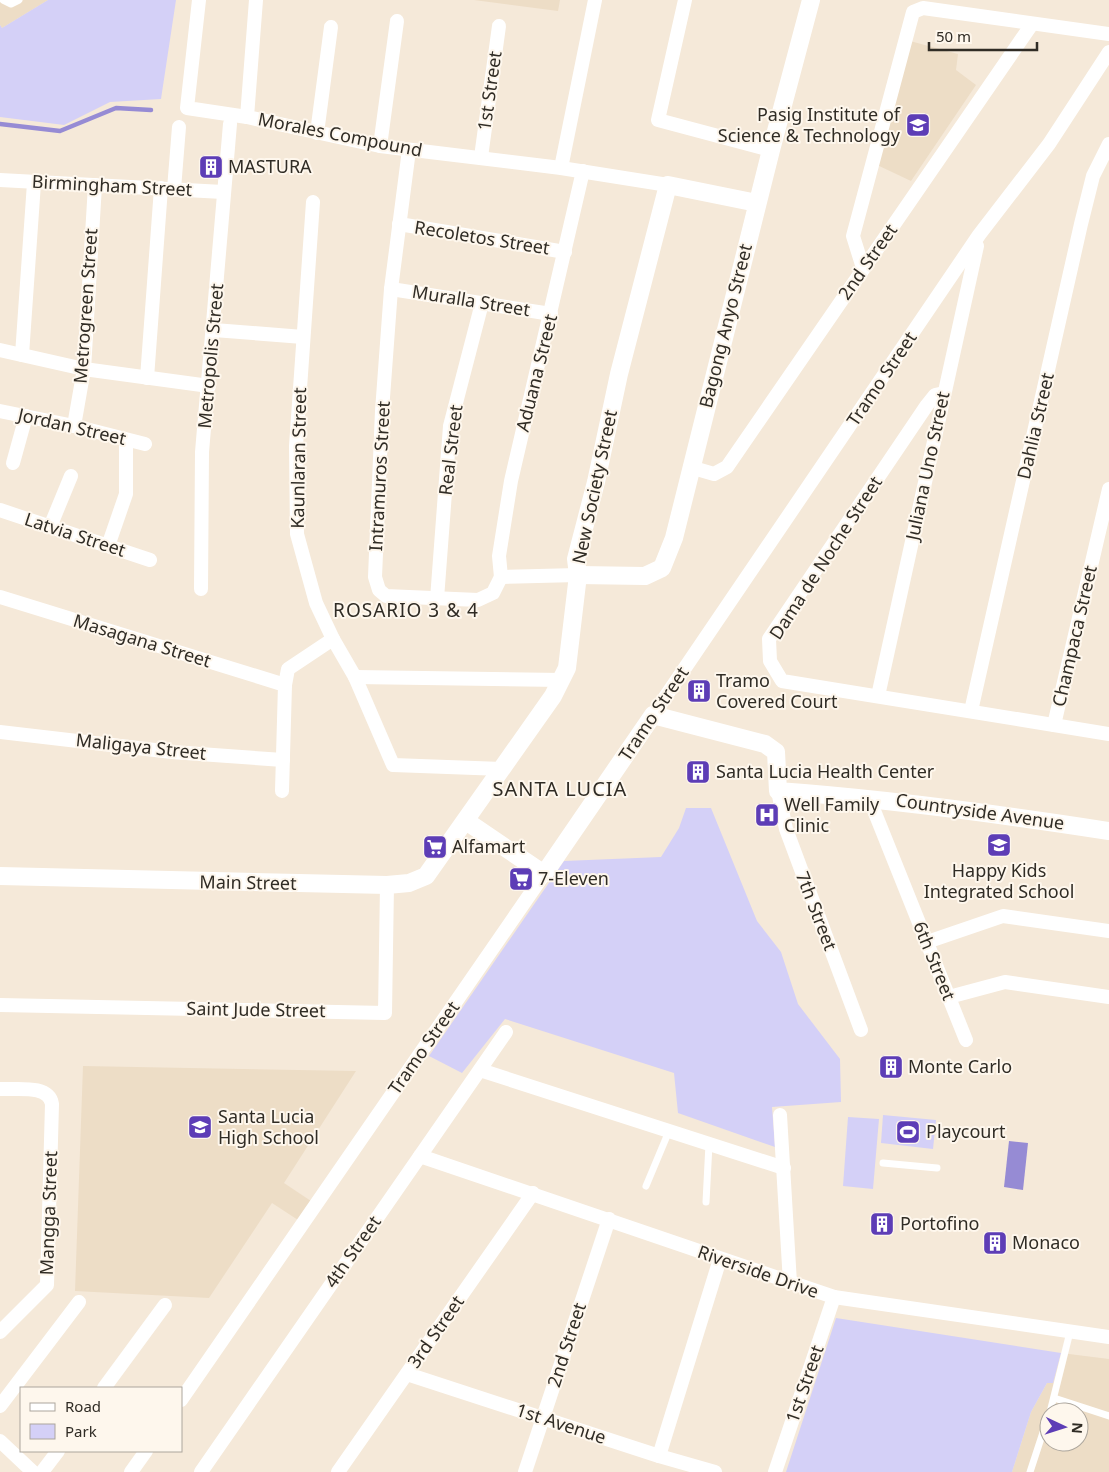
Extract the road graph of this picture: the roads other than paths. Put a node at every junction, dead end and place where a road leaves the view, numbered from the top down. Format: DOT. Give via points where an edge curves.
graph roads {
  1 [pos="3,0"];
  2 [pos="19,0"];
  3 [pos="199,0"];
  4 [pos="256,0"];
  5 [pos="595,0"];
  6 [pos="685,0"];
  7 [pos="811,0"];
  8 [pos="397,20"];
  9 [pos="1032,24"];
  10 [pos="499,26"];
  11 [pos="331,27"];
  12 [pos="1109,34"];
  13 [pos="1109,52"];
  14 [pos="247,117"];
  15 [pos="230,124"];
  16 [pos="179,127"];
  17 [pos="317,132"];
  18 [pos="1109,144"];
  19 [pos="380,146"];
  20 [pos="410,150"];
  21 [pos="771,150"];
  22 [pos="487,158"];
  23 [pos="561,168"];
  24 [pos="583,171"];
  25 [pos="0,180"];
  26 [pos="34,183"];
  27 [pos="95,185"];
  28 [pos="668,185"];
  29 [pos="167,189"];
  30 [pos="223,192"];
  31 [pos="313,202"];
  32 [pos="757,204"];
  33 [pos="399,224"];
  34 [pos="979,236"];
  35 [pos="564,252"];
  36 [pos="863,268"];
  37 [pos="391,288"];
  38 [pos="482,303"];
  39 [pos="551,314"];
  40 [pos="214,330"];
  41 [pos="303,337"];
  42 [pos="0,350"];
  43 [pos="22,355"];
  44 [pos="84,369"];
  45 [pos="147,378"];
  46 [pos="208,386"];
  47 [pos="944,393"];
  48 [pos="0,411"];
  49 [pos="26,416"];
  50 [pos="74,426"];
  51 [pos="126,440"];
  52 [pos="145,444"];
  53 [pos="13,463"];
  54 [pos="690,467"];
  55 [pos="71,476"];
  56 [pos="1109,489"];
  57 [pos="0,510"];
  58 [pos="50,527"];
  59 [pos="108,546"];
  60 [pos="150,560"];
  61 [pos="578,575"];
  62 [pos="501,577"];
  63 [pos="201,589"];
  64 [pos="0,597"];
  65 [pos="437,599"];
  66 [pos="333,639"];
  67 [pos="355,677"];
  68 [pos="562,680"];
  69 [pos="285,685"];
  70 [pos="878,696"];
  71 [pos="972,712"];
  72 [pos="653,715"];
  73 [pos="1054,725"];
  74 [pos="0,732"];
  75 [pos="1109,734"];
  76 [pos="283,760"];
  77 [pos="502,769"];
  78 [pos="282,791"];
  79 [pos="778,791"];
  80 [pos="869,798"];
  81 [pos="466,821"];
  82 [pos="1109,831"];
  83 [pos="544,874"];
  84 [pos="0,876"];
  85 [pos="387,885"];
  86 [pos="1109,931"];
  87 [pos="927,942"];
  88 [pos="949,997"];
  89 [pos="1109,997"];
  90 [pos="0,1004"];
  91 [pos="861,1030"];
  92 [pos="506,1032"];
  93 [pos="966,1040"];
  94 [pos="480,1070"];
  95 [pos="0,1089"];
  96 [pos="780,1115"];
  97 [pos="669,1131"];
  98 [pos="709,1144"];
  99 [pos="420,1156"];
  100 [pos="883,1163"];
  101 [pos="784,1168"];
  102 [pos="937,1168"];
  103 [pos="646,1186"];
  104 [pos="533,1193"];
  105 [pos="706,1202"];
  106 [pos="609,1219"];
  107 [pos="720,1259"];
  108 [pos="790,1283"];
  109 [pos="834,1297"];
  110 [pos="80,1302"];
  111 [pos="166,1305"];
  112 [pos="2,1324"];
  113 [pos="1070,1332"];
  114 [pos="1109,1337"];
  115 [pos="407,1374"];
  116 [pos="105,1387"];
  117 [pos="1054,1398"];
  118 [pos="182,1399"];
  119 [pos="1053,1402"];
  120 [pos="0,1406"];
  121 [pos="1109,1416"];
  122 [pos="543,1418"];
  123 [pos="0,1441"];
  124 [pos="1039,1444"];
  125 [pos="57,1452"];
  126 [pos="145,1452"];
  127 [pos="659,1456"];
  128 [pos="34,1472"];
  129 [pos="42,1472"];
  130 [pos="132,1472"];
  131 [pos="201,1472"];
  132 [pos="338,1472"];
  133 [pos="525,1472"];
  134 [pos="715,1472"];
  135 [pos="775,1472"];
  136 [pos="1030,1472"];
  1 -- 2 [label="lane" via="11,4"];
  3 -- 14 [label="street, Morales Compound" via="186,108"];
  4 -- 14 [label="street"];
  5 -- 23 [label="street"];
  6 -- 21 [label="street" via="658,120"];
  7 -- 21 [label="street, Bagong Anyo Street"];
  8 -- 19 [label="street"];
  9 -- 12 [label="street"];
  9 -- 36 [label="street, 2nd Street"];
  9 -- 36 [label="street" via="923,8 913,12 853,236"];
  10 -- 22 [label="street, 1st Street"];
  11 -- 17 [label="street"];
  13 -- 34 [label="street, Tramo Street" via="1049,144"];
  14 -- 17 [label="street, Morales Compound"];
  15 -- 30 [label="street, Metropolis Street"];
  16 -- 29 [label="street"];
  17 -- 19 [label="street, Morales Compound"];
  18 -- 71 [label="street, Dahlia Street" via="1094,176 1081,224"];
  19 -- 20 [label="street, Morales Compound"];
  20 -- 22 [label="street, Morales Compound"];
  20 -- 33 [label="street, Intramuros Street"];
  21 -- 32 [label="street, Bagong Anyo Street"];
  22 -- 23 [label="street, Morales Compound"];
  23 -- 24 [label="street, Morales Compound"];
  24 -- 28 [label="street, Morales Compound"];
  24 -- 35 [label="street, Aduana Street"];
  25 -- 26 [label="street, Birmingham Street"];
  26 -- 27 [label="street, Birmingham Street"];
  26 -- 43 [label="street"];
  27 -- 29 [label="street, Birmingham Street"];
  27 -- 44 [label="street, Metrogreen Street"];
  28 -- 32 [label="street"];
  28 -- 61 [label="street, New Society Street" via="576,558"];
  29 -- 30 [label="street, Birmingham Street"];
  29 -- 45 [label="street"];
  30 -- 40 [label="street, Metropolis Street"];
  31 -- 41 [label="street, Kaunlaran Street"];
  32 -- 54 [label="street, Bagong Anyo Street"];
  33 -- 35 [label="street, Recoletos Street"];
  33 -- 37 [label="street, Intramuros Street"];
  34 -- 47 [label="street, Juliana Uno Street"];
  34 -- 72 [label="street, Tramo Street"];
  35 -- 39 [label="street, Aduana Street"];
  36 -- 54 [label="street, 2nd Street" via="727,467 714,474"];
  37 -- 38 [label="street, Muralla Street"];
  37 -- 65 [label="street, Intramuros Street" via="375,577 379,590 386,596"];
  38 -- 39 [label="street, Muralla Street"];
  38 -- 65 [label="street, Real Street" via="450,426"];
  39 -- 62 [label="street, Aduana Street" via="511,481 499,556"];
  40 -- 41 [label="street"];
  40 -- 46 [label="street, Metropolis Street"];
  41 -- 66 [label="street, Kaunlaran Street" via="296,446 297,534 316,604"];
  42 -- 43 [label="street"];
  43 -- 44 [label="street"];
  44 -- 45 [label="street"];
  44 -- 50 [label="street, Metrogreen Street"];
  45 -- 46 [label="street"];
  46 -- 63 [label="street, Metropolis Street" via="202,452"];
  47 -- 70 [label="street, Juliana Uno Street"];
  47 -- 70 [label="street, Dama de Noche Street" via="936,395 927,405 769,639 770,661 782,681"];
  48 -- 49 [label="street, Jordan Street"];
  49 -- 50 [label="street, Jordan Street"];
  49 -- 53 [label="street"];
  50 -- 51 [label="street, Jordan Street"];
  51 -- 52 [label="street, Jordan Street"];
  51 -- 59 [label="street" via="126,494"];
  54 -- 61 [label="street, Bagong Anyo Street" via="674,538 662,568 645,576"];
  55 -- 58 [label="street"];
  56 -- 73 [label="street, Champaca Street"];
  57 -- 58 [label="street, Latvia Street"];
  58 -- 59 [label="street, Latvia Street"];
  59 -- 60 [label="street, Latvia Street"];
  61 -- 62 [label="street"];
  61 -- 68 [label="street, New Society Street" via="567,668"];
  62 -- 65 [label="street, Intramuros Street" via="493,593 478,600"];
  64 -- 69 [label="street, Masagana Street"];
  66 -- 67 [label="street, Kaunlaran Street"];
  66 -- 69 [label="street" via="288,669"];
  67 -- 68 [label="street"];
  67 -- 77 [label="street, Kaunlaran Street" via="393,765"];
  68 -- 77 [label="street, New Society Street"];
  69 -- 76 [label="street"];
  70 -- 71 [label="street, Dama de Noche Street"];
  71 -- 73 [label="street, Dama de Noche Street"];
  72 -- 79 [label="street" via="765,744 776,752"];
  72 -- 83 [label="street, Tramo Street"];
  73 -- 75 [label="street, Dama de Noche Street"];
  74 -- 76 [label="street, Maligaya Street" via="172,752"];
  76 -- 78 [label="street"];
  77 -- 81 [label="street, New Society Street"];
  79 -- 80 [label="street, Countryside Avenue"];
  79 -- 91 [label="street, 7th Street" via="786,829"];
  80 -- 82 [label="street, Countryside Avenue"];
  80 -- 87 [label="street, 6th Street"];
  81 -- 83 [label="street"];
  81 -- 85 [label="street, Main Street" via="426,876 409,884"];
  83 -- 118 [label="street, Tramo Street"];
  84 -- 85 [label="street, Main Street"];
  85 -- 90 [label="street, Saint Jude Street" via="385,1013"];
  86 -- 87 [label="street" via="1003,916"];
  87 -- 88 [label="street, 6th Street"];
  88 -- 89 [label="street" via="1005,982"];
  88 -- 93 [label="street, 6th Street"];
  92 -- 94 [label="street, 4th Street"];
  94 -- 97 [label="street"];
  94 -- 99 [label="street, 4th Street"];
  95 -- 112 [label="street, Mangga Street" via="43,1091 51,1098 52,1104 47,1285"];
  96 -- 101 [label="street"];
  97 -- 98 [label="street"];
  97 -- 103 [label="lane"];
  98 -- 101 [label="street"];
  98 -- 105 [label="lane"];
  99 -- 104 [label="street, Riverside Drive"];
  99 -- 131 [label="street, 4th Street"];
  100 -- 102 [label="lane"];
  101 -- 108 [label="street"];
  104 -- 106 [label="street, Riverside Drive"];
  104 -- 115 [label="street, 3rd Street"];
  106 -- 107 [label="street, Riverside Drive"];
  106 -- 122 [label="street, 2nd Street"];
  107 -- 108 [label="street, Riverside Drive"];
  107 -- 127 [label="street"];
  108 -- 109 [label="street, Riverside Drive"];
  109 -- 113 [label="street, Riverside Drive"];
  109 -- 135 [label="street, 1st Street"];
  110 -- 120 [label="street"];
  111 -- 116 [label="street"];
  113 -- 114 [label="street, Riverside Drive"];
  113 -- 117 [label="lane"];
  115 -- 122 [label="street, 1st Avenue"];
  115 -- 132 [label="street, 3rd Street"];
  117 -- 119 [label="lane"];
  117 -- 121 [label="lane"];
  122 -- 127 [label="street, 1st Avenue"];
  122 -- 133 [label="street, 2nd Street"];
  123 -- 128 [label="street"];
  124 -- 136 [label="lane"];
  125 -- 129 [label="street"];
  126 -- 130 [label="street"];
  127 -- 134 [label="street, 1st Avenue"];
}
